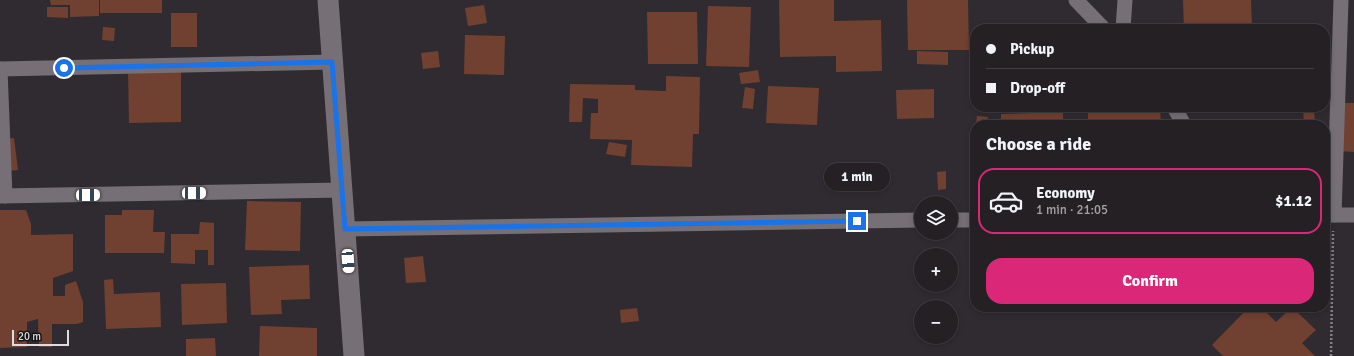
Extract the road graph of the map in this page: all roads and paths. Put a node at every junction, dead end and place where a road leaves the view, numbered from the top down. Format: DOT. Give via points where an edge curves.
graph roads {
  1 [pos="328,0"];
  2 [pos="1076,0"];
  3 [pos="1125,0"];
  4 [pos="1341,0"];
  5 [pos="1099,24"];
  6 [pos="1123,24"];
  7 [pos="332,62"];
  8 [pos="0,70"];
  9 [pos="343,190"];
  10 [pos="3,196"];
  11 [pos="1330,197"];
  12 [pos="1330,215"];
  13 [pos="1354,215"];
  14 [pos="914,220"];
  15 [pos="958,220"];
  16 [pos="970,220"];
  17 [pos="345,229"];
  18 [pos="1330,286"];
  19 [pos="354,356"];
  20 [pos="1331,356"];
  1 -- 7 [label="street"];
  2 -- 5 [label="street"];
  3 -- 6 [label="street"];
  4 -- 11 [label="street"];
  7 -- 8 [label="street"];
  7 -- 9 [label="street"];
  8 -- 10 [label="street"];
  9 -- 10 [label="street"];
  9 -- 17 [label="street"];
  12 -- 13 [label="street"];
  14 -- 17 [label="street"];
  15 -- 16 [label="street"];
  17 -- 19 [label="street"];
  18 -- 20 [label="path"];
}
